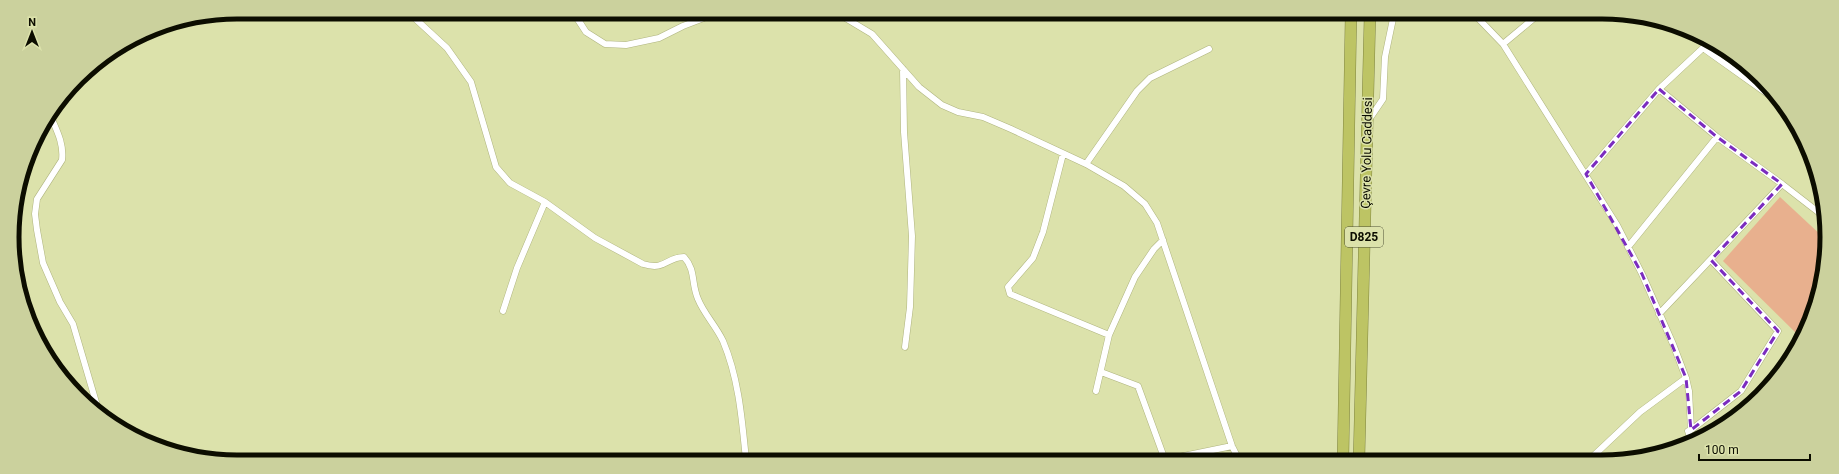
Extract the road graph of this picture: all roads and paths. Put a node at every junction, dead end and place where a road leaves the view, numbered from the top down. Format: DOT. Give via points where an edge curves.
graph roads {
  1 [pos="416,19"];
  2 [pos="578,19"];
  3 [pos="701,19"];
  4 [pos="847,19"];
  5 [pos="1351,19"];
  6 [pos="1370,19"];
  7 [pos="1393,19"];
  8 [pos="1479,19"];
  9 [pos="1533,19"];
  10 [pos="1503,44"];
  11 [pos="1705,45"];
  12 [pos="1703,48"];
  13 [pos="1209,49"];
  14 [pos="903,69"];
  15 [pos="1659,89"];
  16 [pos="1766,93"];
  17 [pos="52,122"];
  18 [pos="1366,124"];
  19 [pos="1717,137"];
  20 [pos="1063,154"];
  21 [pos="1086,164"];
  22 [pos="1586,174"];
  23 [pos="1782,184"];
  24 [pos="545,202"];
  25 [pos="1819,213"];
  26 [pos="1163,240"];
  27 [pos="1628,247"];
  28 [pos="1711,260"];
  29 [pos="503,311"];
  30 [pos="1659,314"];
  31 [pos="1110,335"];
  32 [pos="905,347"];
  33 [pos="1101,372"];
  34 [pos="1686,378"];
  35 [pos="1096,391"];
  36 [pos="96,404"];
  37 [pos="1691,430"];
  38 [pos="1690,436"];
  39 [pos="1232,446"];
  40 [pos="746,455"];
  41 [pos="1163,455"];
  42 [pos="1189,455"];
  43 [pos="1236,455"];
  44 [pos="1343,455"];
  45 [pos="1359,455"];
  46 [pos="1594,455"];
  1 -- 24 [label="street" via="447,48 471,82 496,167 510,183"];
  2 -- 3 [label="street" via="586,32 605,44 626,44 659,38"];
  4 -- 14 [label="street" via="872,34"];
  5 -- 44 [label="highway, Çevre Yolu Caddesi / D825"];
  6 -- 18 [label="highway, Çevre Yolu Caddesi / D825"];
  7 -- 18 [label="street" via="1385,57 1383,99"];
  8 -- 10 [label="street"];
  9 -- 10 [label="street"];
  10 -- 22 [label="street"];
  11 -- 12 [label="street"];
  12 -- 15 [label="street"];
  12 -- 16 [label="street"];
  13 -- 21 [label="street" via="1150,78 1137,91"];
  14 -- 20 [label="street" via="919,87 942,105 1011,129"];
  14 -- 32 [label="street" via="904,132 912,236 910,307"];
  15 -- 19 [label="street"];
  15 -- 22 [label="street"];
  17 -- 36 [label="street" via="60,137 62,160 37,199 35,214 43,263 72,324"];
  18 -- 45 [label="highway, Çevre Yolu Caddesi / D825"];
  19 -- 23 [label="street"];
  19 -- 27 [label="street"];
  20 -- 21 [label="street"];
  20 -- 31 [label="street" via="1043,232 1033,258 1008,287 1010,294"];
  21 -- 26 [label="street" via="1124,186 1145,204 1157,223"];
  22 -- 27 [label="street"];
  23 -- 25 [label="street"];
  23 -- 28 [label="street"];
  24 -- 29 [label="street" via="517,268"];
  24 -- 40 [label="street" via="595,238 642,264 661,266 678,257 684,257 691,264 698,298 723,340 733,374 741,407"];
  26 -- 31 [label="street" via="1154,248 1134,277"];
  26 -- 39 [label="street"];
  27 -- 30 [label="street"];
  28 -- 30 [label="street"];
  28 -- 37 [label="street" via="1778,331 1741,391"];
  30 -- 34 [label="street"];
  31 -- 33 [label="street"];
  33 -- 35 [label="street"];
  33 -- 41 [label="street" via="1138,386"];
  34 -- 37 [label="street"];
  34 -- 46 [label="street" via="1640,412"];
  37 -- 38 [label="street" via="1688,431"];
  39 -- 42 [label="street"];
  39 -- 43 [label="street"];
}
